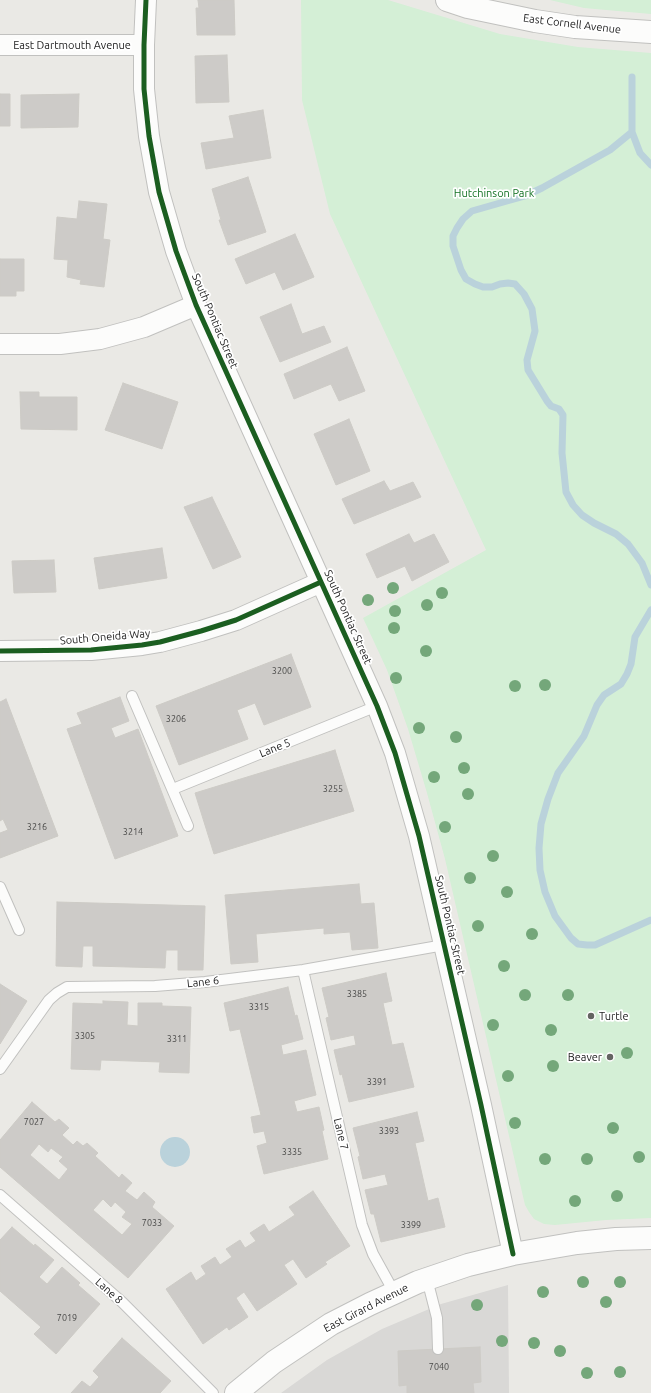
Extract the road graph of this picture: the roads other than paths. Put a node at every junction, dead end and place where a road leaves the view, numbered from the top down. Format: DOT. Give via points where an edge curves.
graph roads {
  1 [pos="146,0"];
  2 [pos="447,0"];
  3 [pos="651,32"];
  4 [pos="0,45"];
  5 [pos="144,45"];
  6 [pos="196,305"];
  7 [pos="0,344"];
  8 [pos="321,582"];
  9 [pos="0,651"];
  10 [pos="132,696"];
  11 [pos="377,706"];
  12 [pos="173,789"];
  13 [pos="188,826"];
  14 [pos="0,887"];
  15 [pos="19,930"];
  16 [pos="444,945"];
  17 [pos="303,970"];
  18 [pos="0,1069"];
  19 [pos="0,1195"];
  20 [pos="651,1238"];
  21 [pos="513,1254"];
  22 [pos="427,1279"];
  23 [pos="394,1292"];
  24 [pos="438,1349"];
  25 [pos="213,1393"];
  26 [pos="236,1393"];
  1 -- 5 [label="street, South Pontiac Street"];
  2 -- 3 [label="street, East Cornell Avenue" via="535,21 575,27"];
  4 -- 5 [label="street, East Dartmouth Avenue"];
  5 -- 6 [label="street, South Pontiac Street" via="144,89 159,192 176,251"];
  6 -- 7 [label="street" via="144,327 100,339 60,344"];
  6 -- 8 [label="street, South Pontiac Street"];
  8 -- 9 [label="street, South Oneida Way" via="236,620 160,642 103,649"];
  8 -- 11 [label="street, South Pontiac Street"];
  10 -- 12 [label="lane"];
  11 -- 12 [label="lane, Lane 5"];
  11 -- 16 [label="street, South Pontiac Street" via="405,785"];
  12 -- 13 [label="lane"];
  14 -- 15 [label="lane"];
  16 -- 17 [label="lane, Lane 6"];
  16 -- 21 [label="street, South Pontiac Street"];
  17 -- 18 [label="lane, Lane 6" via="175,985 66,987 49,1000"];
  17 -- 23 [label="lane, Lane 7" via="362,1225 373,1254"];
  19 -- 25 [label="lane, Lane 8" via="122,1302"];
  20 -- 21 [label="street, East Girard Avenue" via="577,1243"];
  21 -- 22 [label="street, East Girard Avenue"];
  22 -- 23 [label="street, East Girard Avenue"];
  22 -- 24 [label="lane" via="437,1318"];
  23 -- 26 [label="street, East Girard Avenue" via="312,1336"];
}
